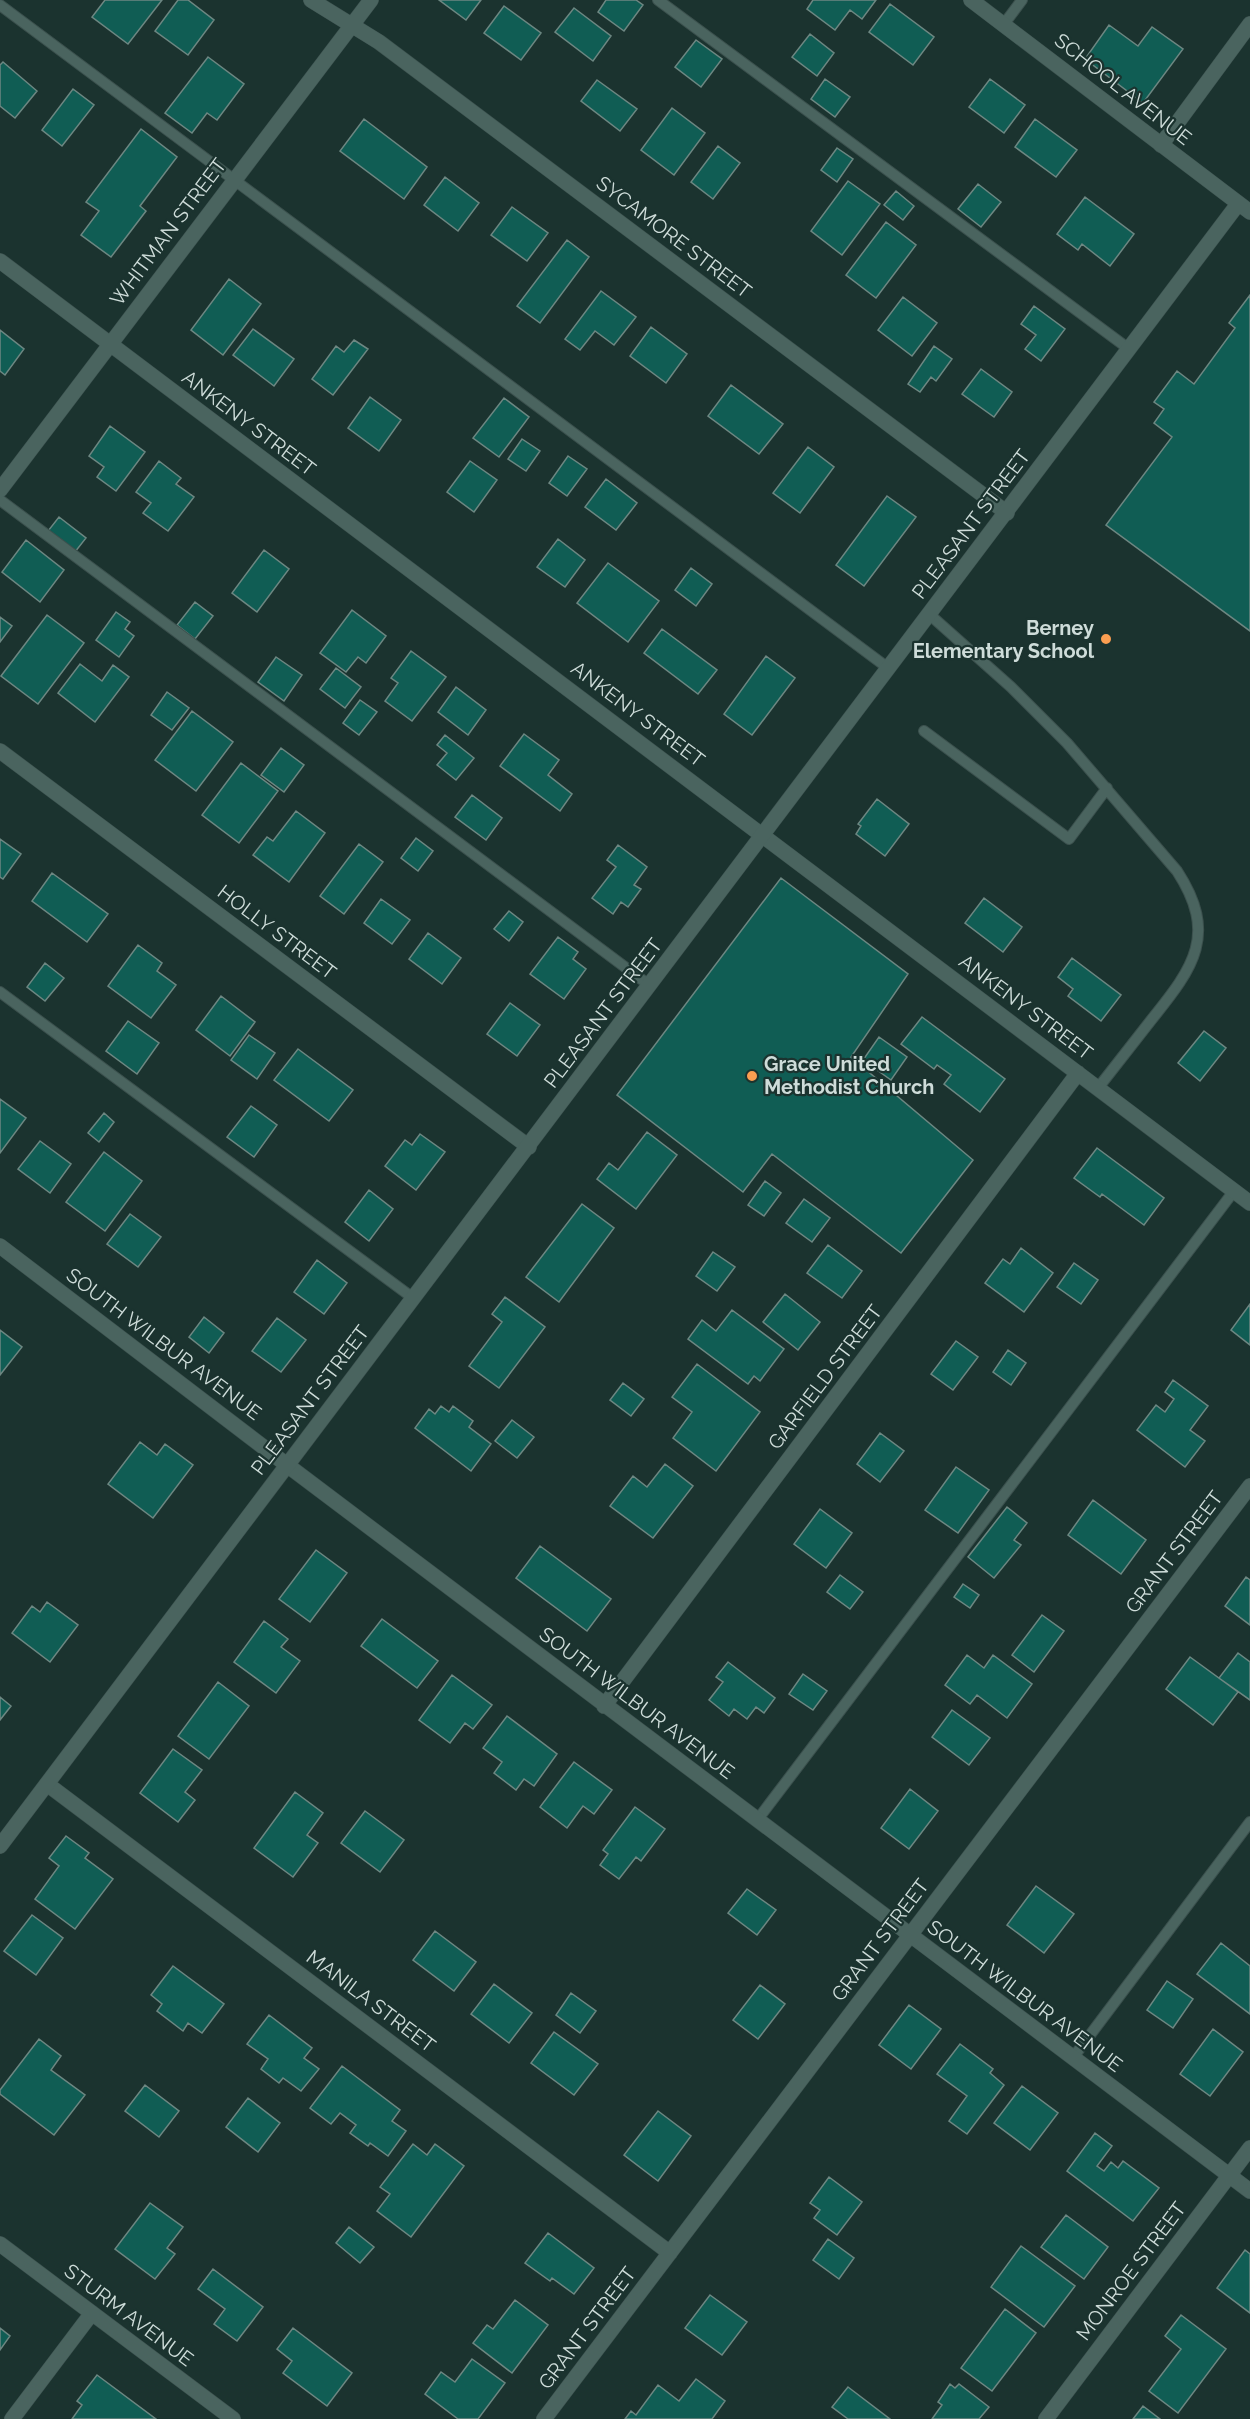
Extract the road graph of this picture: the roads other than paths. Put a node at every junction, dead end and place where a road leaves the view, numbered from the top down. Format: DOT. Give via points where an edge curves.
graph roads {
  1 [pos="311,0"];
  2 [pos="371,0"];
  3 [pos="658,0"];
  4 [pos="971,0"];
  5 [pos="1022,0"];
  6 [pos="0,5"];
  7 [pos="1004,24"];
  8 [pos="1250,24"];
  9 [pos="351,26"];
  10 [pos="1161,145"];
  11 [pos="235,179"];
  12 [pos="1244,208"];
  13 [pos="0,261"];
  14 [pos="110,345"];
  15 [pos="1129,349"];
  16 [pos="0,490"];
  17 [pos="0,500"];
  18 [pos="1007,513"];
  19 [pos="929,614"];
  20 [pos="888,669"];
  21 [pos="924,731"];
  22 [pos="0,751"];
  23 [pos="1107,788"];
  24 [pos="764,835"];
  25 [pos="649,985"];
  26 [pos="0,992"];
  27 [pos="1078,1073"];
  28 [pos="1098,1088"];
  29 [pos="529,1147"];
  30 [pos="1234,1191"];
  31 [pos="1250,1203"];
  32 [pos="0,1246"];
  33 [pos="413,1298"];
  34 [pos="287,1465"];
  35 [pos="1250,1486"];
  36 [pos="604,1706"];
  37 [pos="47,1784"];
  38 [pos="758,1819"];
  39 [pos="1250,1822"];
  40 [pos="0,1846"];
  41 [pos="910,1936"];
  42 [pos="1072,2059"];
  43 [pos="1250,2148"];
  44 [pos="1229,2176"];
  45 [pos="1250,2192"];
  46 [pos="0,2244"];
  47 [pos="670,2253"];
  48 [pos="92,2313"];
  49 [pos="12,2419"];
  50 [pos="233,2419"];
  51 [pos="544,2419"];
  52 [pos="1046,2419"];
  1 -- 9 [label="street, SYCAMORE STREET"];
  2 -- 9 [label="street, WHITMAN STREET"];
  3 -- 15 [label="lane"];
  4 -- 7 [label="street, SCHOOL AVENUE"];
  5 -- 7 [label="lane"];
  6 -- 11 [label="lane"];
  7 -- 10 [label="street, SCHOOL AVENUE"];
  8 -- 10 [label="street"];
  9 -- 11 [label="street, WHITMAN STREET"];
  9 -- 18 [label="street, SYCAMORE STREET" via="380,42"];
  10 -- 12 [label="street, SCHOOL AVENUE"];
  11 -- 14 [label="street, WHITMAN STREET"];
  11 -- 20 [label="lane"];
  12 -- 15 [label="street, PLEASANT STREET"];
  13 -- 14 [label="street, ANKENY STREET"];
  14 -- 16 [label="street, WHITMAN STREET"];
  14 -- 24 [label="street, ANKENY STREET"];
  15 -- 18 [label="street, PLEASANT STREET"];
  17 -- 25 [label="lane"];
  18 -- 19 [label="street, PLEASANT STREET"];
  19 -- 20 [label="street, PLEASANT STREET"];
  19 -- 23 [label="lane" via="1011,687"];
  20 -- 24 [label="street, PLEASANT STREET"];
  21 -- 23 [label="lane" via="1069,839"];
  22 -- 29 [label="street, HOLLY STREET"];
  23 -- 28 [label="lane" via="1177,871 1192,893 1197,915 1193,961 1181,983"];
  24 -- 25 [label="street, PLEASANT STREET"];
  24 -- 27 [label="street, ANKENY STREET"];
  25 -- 29 [label="street, PLEASANT STREET"];
  26 -- 33 [label="lane"];
  27 -- 28 [label="street, ANKENY STREET"];
  27 -- 36 [label="street, GARFIELD STREET"];
  28 -- 30 [label="street, ANKENY STREET"];
  29 -- 33 [label="street, PLEASANT STREET"];
  30 -- 31 [label="street, ANKENY STREET"];
  30 -- 38 [label="lane"];
  32 -- 34 [label="street, SOUTH WILBUR AVENUE"];
  33 -- 34 [label="street, PLEASANT STREET"];
  34 -- 36 [label="street, SOUTH WILBUR AVENUE"];
  34 -- 37 [label="street, PLEASANT STREET"];
  35 -- 41 [label="street, GRANT STREET"];
  36 -- 38 [label="street, SOUTH WILBUR AVENUE"];
  37 -- 40 [label="street, PLEASANT STREET"];
  37 -- 47 [label="street, MANILA STREET"];
  38 -- 41 [label="street, SOUTH WILBUR AVENUE"];
  39 -- 42 [label="lane"];
  41 -- 42 [label="street, SOUTH WILBUR AVENUE"];
  41 -- 47 [label="street, GRANT STREET"];
  42 -- 44 [label="street, SOUTH WILBUR AVENUE"];
  43 -- 44 [label="street, MONROE STREET"];
  44 -- 45 [label="street, SOUTH WILBUR AVENUE"];
  44 -- 52 [label="street, MONROE STREET"];
  46 -- 48 [label="street, STURM AVENUE"];
  47 -- 51 [label="street, GRANT STREET"];
  48 -- 49 [label="street"];
  48 -- 50 [label="street, STURM AVENUE"];
}
